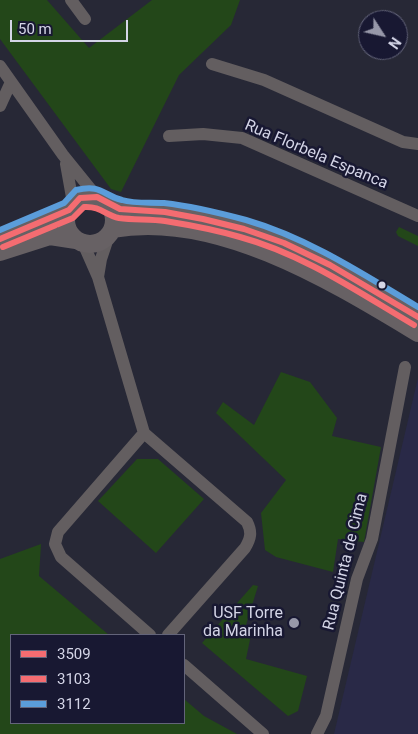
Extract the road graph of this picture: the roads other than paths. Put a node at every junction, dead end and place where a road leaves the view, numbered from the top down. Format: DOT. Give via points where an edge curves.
graph roads {
  1 [pos="71,0"];
  2 [pos="85,19"];
  3 [pos="212,64"];
  4 [pos="0,66"];
  5 [pos="11,82"];
  6 [pos="0,106"];
  7 [pos="169,136"];
  8 [pos="418,144"];
  9 [pos="63,155"];
  10 [pos="100,198"];
  11 [pos="71,206"];
  12 [pos="418,216"];
  13 [pos="111,232"];
  14 [pos="0,239"];
  15 [pos="79,241"];
  16 [pos="0,252"];
  17 [pos="98,277"];
  18 [pos="418,317"];
  19 [pos="418,333"];
  20 [pos="405,367"];
  21 [pos="144,433"];
  22 [pos="149,634"];
  23 [pos="169,634"];
  24 [pos="185,666"];
  25 [pos="264,734"];
  26 [pos="317,734"];
  1 -- 2 [label="street"];
  3 -- 8 [label="street" via="264,80 403,142"];
  4 -- 5 [label="street"];
  5 -- 6 [label="street"];
  5 -- 9 [label="street"];
  7 -- 12 [label="street, Rua Florbela Espanca" via="203,134 242,138"];
  9 -- 10 [label="street"];
  9 -- 11 [label="street" via="69,172"];
  10 -- 11 [label="main road" via="80,198"];
  10 -- 13 [label="main road" via="109,204 114,216"];
  10 -- 18 [label="main road" via="129,210 203,219 284,243 330,264"];
  11 -- 14 [label="main road" via="34,227"];
  11 -- 15 [label="main road" via="67,226"];
  13 -- 15 [label="main road" via="97,243"];
  13 -- 17 [label="street" via="100,260"];
  13 -- 19 [label="main road" via="129,226 164,228 238,242 298,265"];
  15 -- 16 [label="main road" via="50,236"];
  15 -- 17 [label="street"];
  17 -- 21 [label="street"];
  20 -- 26 [label="street, Rua Quinta de Cima" via="372,539 357,579 326,716"];
  21 -- 22 [label="street" via="58,532 55,544 61,558"];
  21 -- 23 [label="street" via="247,522 251,534 245,548"];
  24 -- 25 [label="street"];
}
